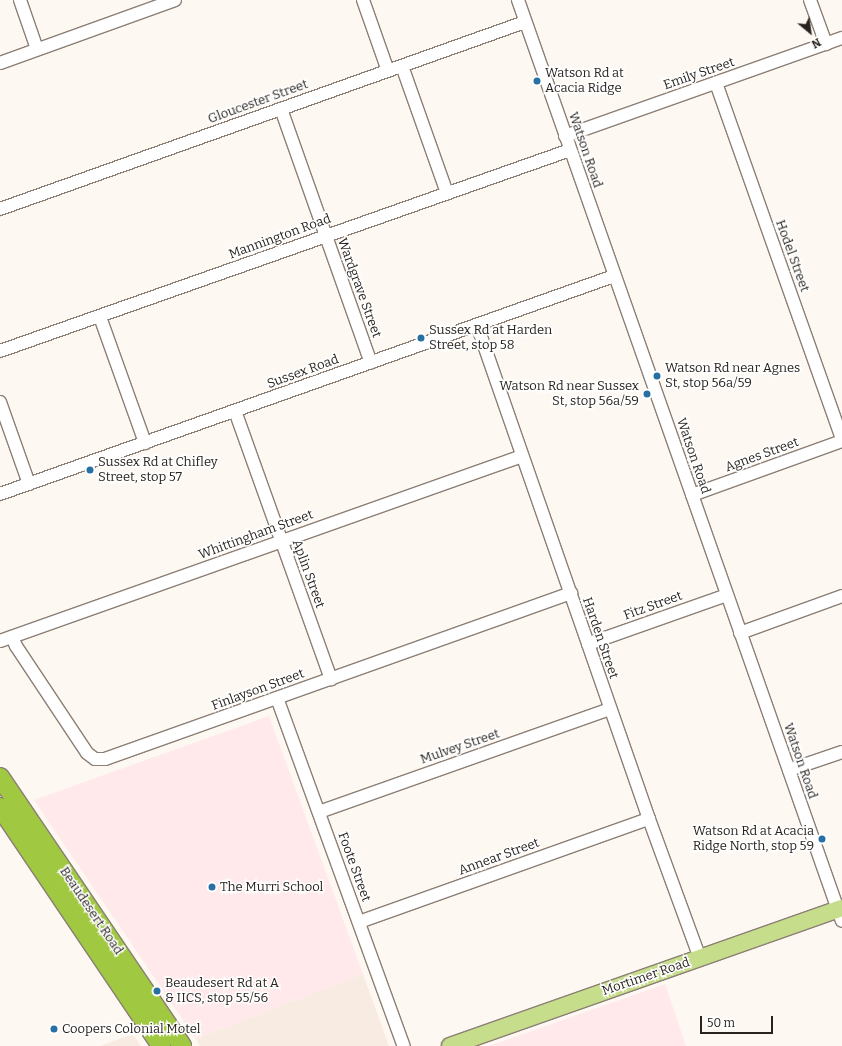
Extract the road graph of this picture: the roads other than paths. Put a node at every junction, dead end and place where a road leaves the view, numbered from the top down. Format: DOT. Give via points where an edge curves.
graph roads {
  1 [pos="20,0"];
  2 [pos="175,0"];
  3 [pos="363,0"];
  4 [pos="518,0"];
  5 [pos="810,0"];
  6 [pos="525,22"];
  7 [pos="842,38"];
  8 [pos="826,44"];
  9 [pos="37,49"];
  10 [pos="0,63"];
  11 [pos="402,66"];
  12 [pos="388,71"];
  13 [pos="716,83"];
  14 [pos="281,109"];
  15 [pos="565,136"];
  16 [pos="570,150"];
  17 [pos="447,193"];
  18 [pos="0,209"];
  19 [pos="326,236"];
  20 [pos="614,276"];
  21 [pos="100,317"];
  22 [pos="476,325"];
  23 [pos="0,351"];
  24 [pos="371,363"];
  25 [pos="0,402"];
  26 [pos="235,411"];
  27 [pos="842,440"];
  28 [pos="145,443"];
  29 [pos="522,456"];
  30 [pos="29,484"];
  31 [pos="0,494"];
  32 [pos="692,495"];
  33 [pos="281,541"];
  34 [pos="571,593"];
  35 [pos="727,595"];
  36 [pos="842,596"];
  37 [pos="740,633"];
  38 [pos="12,637"];
  39 [pos="0,641"];
  40 [pos="588,644"];
  41 [pos="331,679"];
  42 [pos="277,698"];
  43 [pos="610,709"];
  44 [pos="842,752"];
  45 [pos="789,770"];
  46 [pos="0,776"];
  47 [pos="0,807"];
  48 [pos="319,812"];
  49 [pos="649,819"];
  50 [pos="841,913"];
  51 [pos="359,922"];
  52 [pos="700,958"];
  53 [pos="161,1046"];
  54 [pos="182,1046"];
  55 [pos="404,1046"];
  56 [pos="450,1046"];
  1 -- 9 [label="street"];
  2 -- 9 [label="street"];
  3 -- 12 [label="street"];
  4 -- 6 [label="street, Watson Road"];
  5 -- 8 [label="street"];
  6 -- 11 [label="street, Gloucester Street"];
  6 -- 15 [label="street, Watson Road"];
  7 -- 8 [label="street, Emily Street"];
  8 -- 13 [label="street, Emily Street"];
  9 -- 10 [label="street"];
  11 -- 12 [label="street, Gloucester Street"];
  11 -- 17 [label="street"];
  12 -- 14 [label="street, Gloucester Street"];
  13 -- 15 [label="street, Emily Street"];
  13 -- 27 [label="street, Hodel Street"];
  14 -- 18 [label="street, Gloucester Street"];
  14 -- 19 [label="street, Wardgrave Street"];
  15 -- 16 [label="street, Watson Road"];
  16 -- 17 [label="street, Mannington Road"];
  16 -- 20 [label="street, Watson Road"];
  17 -- 19 [label="street, Mannington Road"];
  19 -- 21 [label="street, Mannington Road"];
  19 -- 24 [label="street, Wardgrave Street"];
  20 -- 22 [label="street, Sussex Road"];
  20 -- 32 [label="street, Watson Road"];
  21 -- 23 [label="street, Mannington Road"];
  21 -- 28 [label="street"];
  22 -- 24 [label="street, Sussex Road"];
  22 -- 29 [label="street, Harden Street"];
  24 -- 26 [label="street, Sussex Road"];
  25 -- 30 [label="street"];
  26 -- 28 [label="street, Sussex Road"];
  26 -- 33 [label="street, Aplin Street"];
  27 -- 32 [label="street, Agnes Street"];
  28 -- 30 [label="street, Sussex Road"];
  29 -- 33 [label="street, Whittingham Street"];
  29 -- 34 [label="street, Harden Street"];
  30 -- 31 [label="street, Sussex Road"];
  32 -- 35 [label="street, Watson Road"];
  33 -- 38 [label="street, Whittingham Street"];
  33 -- 41 [label="street, Aplin Street"];
  34 -- 40 [label="street, Harden Street"];
  34 -- 41 [label="street, Finlayson Street"];
  35 -- 37 [label="street, Watson Road"];
  35 -- 40 [label="street, Fitz Street"];
  36 -- 37 [label="street"];
  37 -- 45 [label="street, Watson Road"];
  38 -- 39 [label="street, Whittingham Street"];
  38 -- 42 [label="street, Finlayson Street" via="87,753 95,759 105,760"];
  40 -- 43 [label="street, Harden Street"];
  41 -- 42 [label="street, Finlayson Street"];
  42 -- 48 [label="street, Foote Street"];
  43 -- 48 [label="street, Mulvey Street"];
  43 -- 49 [label="street, Harden Street"];
  44 -- 45 [label="street"];
  45 -- 50 [label="street, Watson Road"];
  46 -- 54 [label="highway, Beaudesert Road"];
  47 -- 53 [label="highway, Beaudesert Road"];
  48 -- 51 [label="street, Foote Street"];
  49 -- 51 [label="street, Annear Street"];
  49 -- 52 [label="street, Harden Street"];
  50 -- 52 [label="main road, Mortimer Road"];
  51 -- 55 [label="street, Foote Street"];
  52 -- 56 [label="main road, Mortimer Road"];
}
